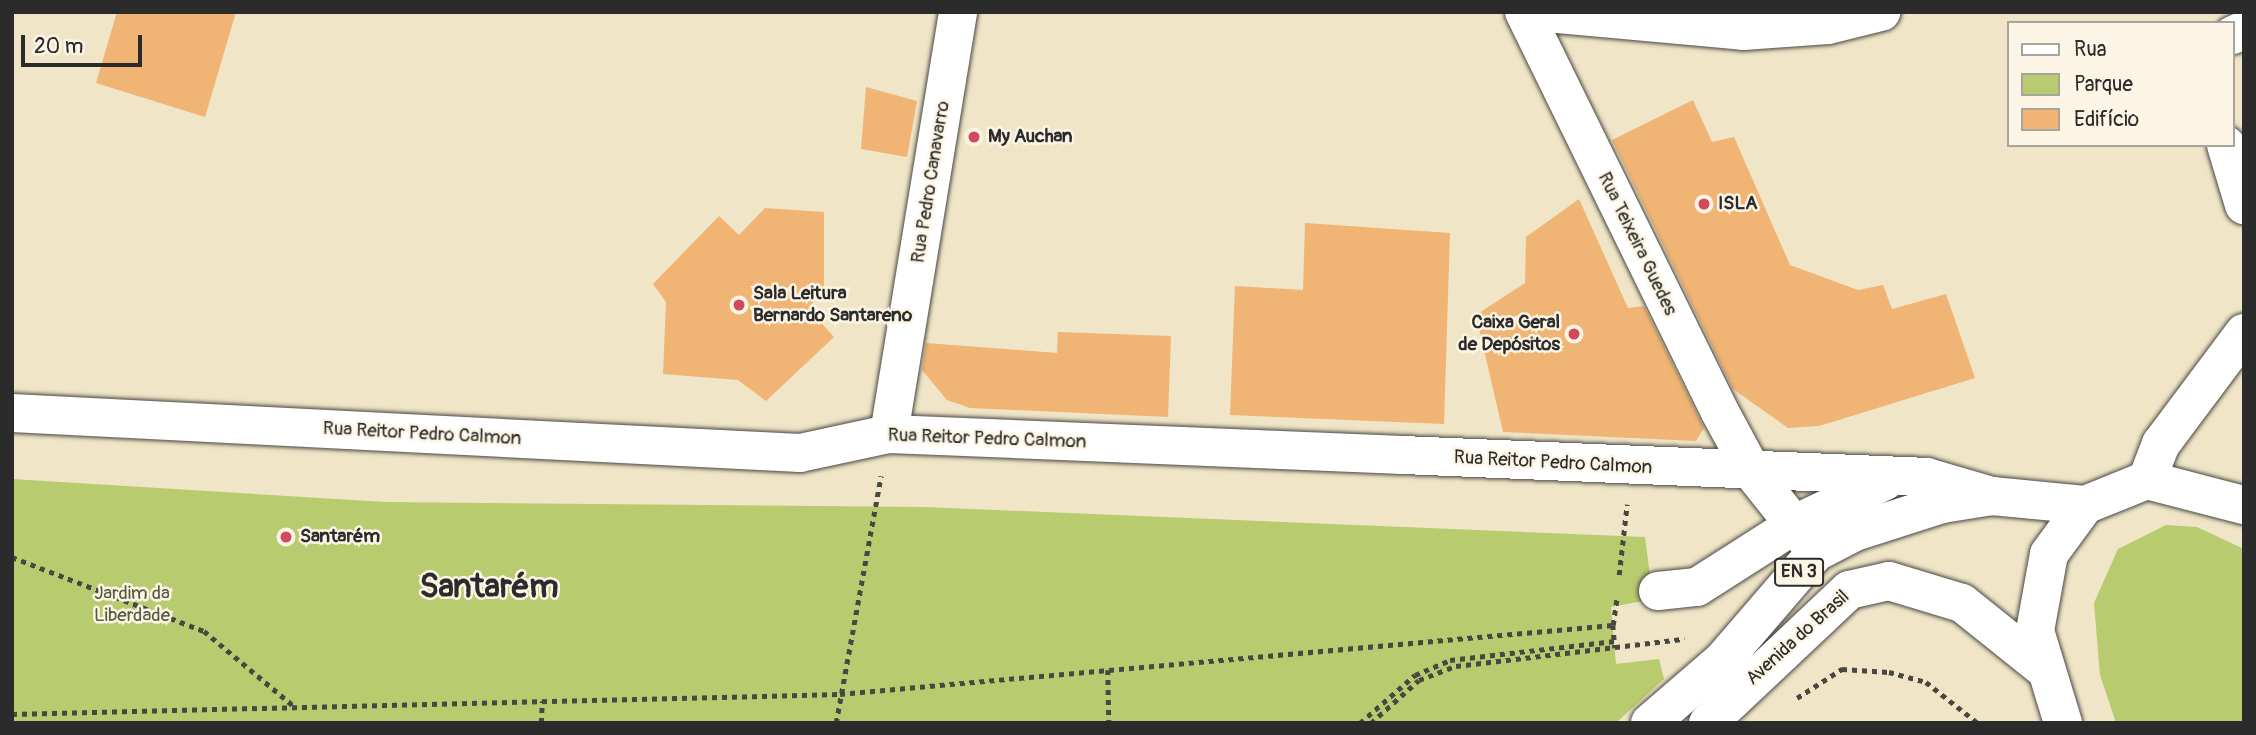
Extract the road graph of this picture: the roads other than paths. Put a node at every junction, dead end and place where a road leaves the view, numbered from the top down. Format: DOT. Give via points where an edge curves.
graph roads {
  1 [pos="958,12"];
  2 [pos="1524,12"];
  3 [pos="1536,12"];
  4 [pos="1881,12"];
  5 [pos="1742,21"];
  6 [pos="2227,147"];
  7 [pos="2244,205"];
  8 [pos="2244,333"];
  9 [pos="12,413"];
  10 [pos="889,434"];
  11 [pos="1753,473"];
  12 [pos="1890,478"];
  13 [pos="2147,480"];
  14 [pos="1992,496"];
  15 [pos="2085,505"];
  16 [pos="2244,505"];
  17 [pos="1806,538"];
  18 [pos="1658,591"];
  19 [pos="2043,668"];
  20 [pos="1650,723"];
  21 [pos="1708,723"];
  22 [pos="2063,723"];
  1 -- 10 [label="street, Rua Pedro Canavarro"];
  2 -- 11 [label="street, Rua Teixeira Guedes"];
  3 -- 5 [label="street"];
  4 -- 5 [label="street" via="1828,25"];
  6 -- 7 [label="street"];
  8 -- 13 [label="street" via="2161,444"];
  9 -- 10 [label="street, Rua Reitor Pedro Calmon" via="800,453"];
  10 -- 11 [label="street, Rua Reitor Pedro Calmon"];
  11 -- 12 [label="street, Rua Reitor Pedro Calmon"];
  11 -- 17 [label="street"];
  12 -- 14 [label="street, Rua Reitor Pedro Calmon" via="1957,481"];
  12 -- 17 [label="street"];
  13 -- 15 [label="street, EN 3"];
  13 -- 16 [label="street"];
  14 -- 15 [label="street, Avenida do Brasil / EN 3"];
  14 -- 17 [label="street, Avenida do Brasil / EN 3"];
  15 -- 19 [label="street" via="2049,554 2035,631"];
  17 -- 18 [label="street" via="1697,587"];
  17 -- 20 [label="street, Avenida do Brasil / EN 3" via="1723,660"];
  19 -- 21 [label="street, Avenida do Brasil / EN 3" via="1962,603 1889,581 1849,590"];
  19 -- 22 [label="street"];
}
